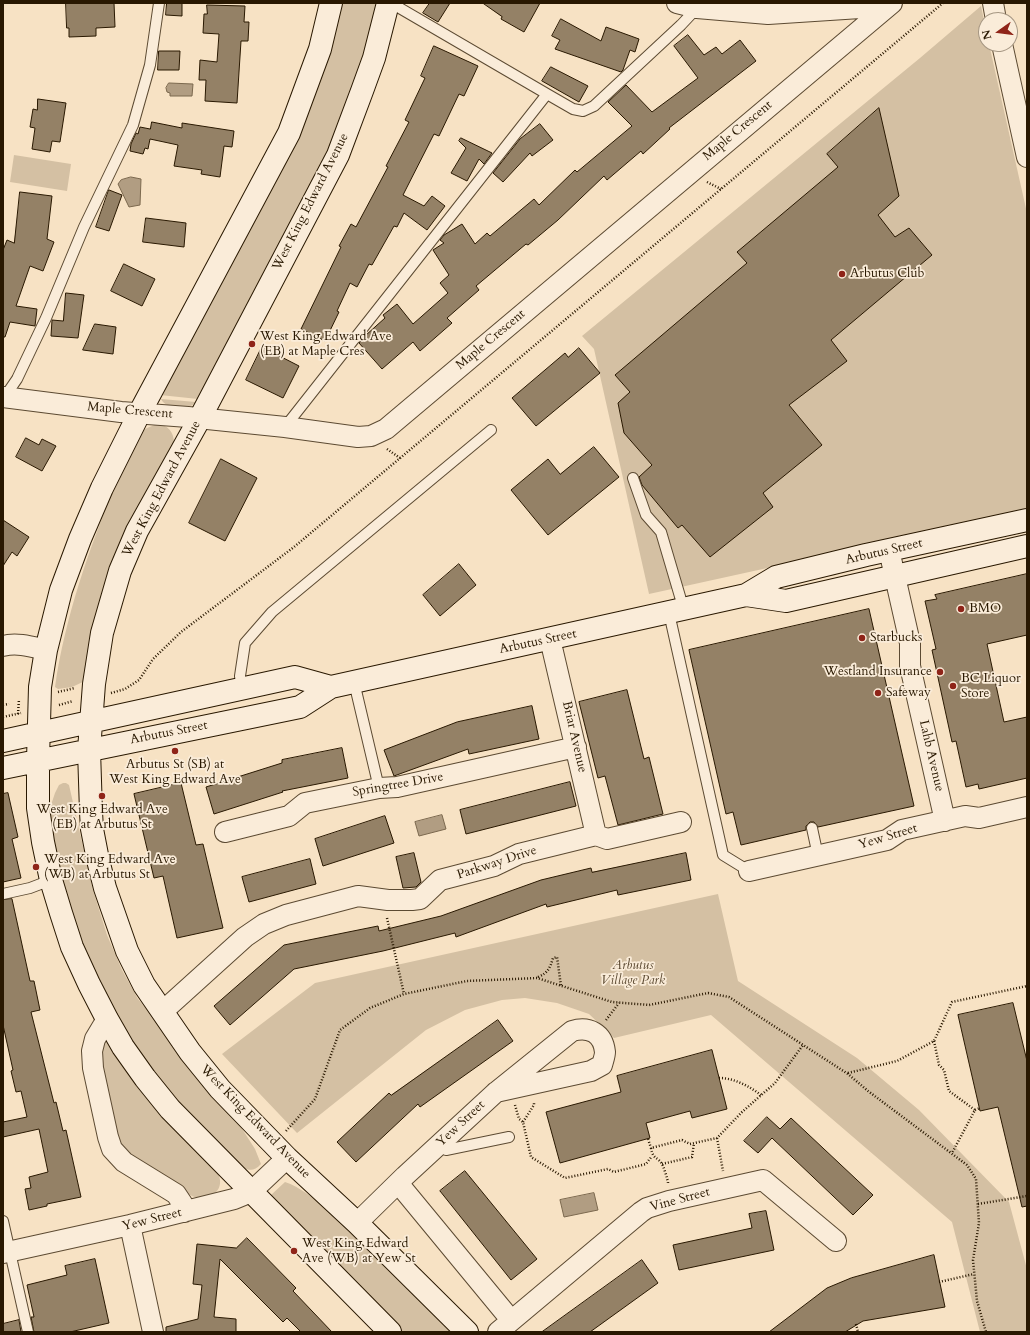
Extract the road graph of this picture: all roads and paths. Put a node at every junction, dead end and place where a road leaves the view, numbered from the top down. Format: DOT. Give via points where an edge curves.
graph roads {
  1 [pos="159,3"];
  2 [pos="331,3"];
  3 [pos="388,3"];
  4 [pos="391,3"];
  5 [pos="677,3"];
  6 [pos="943,3"];
  7 [pos="697,8"];
  8 [pos="884,9"];
  9 [pos="1004,52"];
  10 [pos="547,94"];
  11 [pos="1027,157"];
  12 [pos="4,398"];
  13 [pos="139,414"];
  14 [pos="200,418"];
  15 [pos="285,427"];
  16 [pos="490,430"];
  17 [pos="633,478"];
  18 [pos="1027,520"];
  19 [pos="1027,546"];
  20 [pos="889,550"];
  21 [pos="895,576"];
  22 [pos="746,595"];
  23 [pos="677,611"];
  24 [pos="550,639"];
  25 [pos="3,646"];
  26 [pos="46,650"];
  27 [pos="354,682"];
  28 [pos="331,687"];
  29 [pos="78,688"];
  30 [pos="242,689"];
  31 [pos="56,693"];
  32 [pos="109,694"];
  33 [pos="76,701"];
  34 [pos="9,704"];
  35 [pos="3,705"];
  36 [pos="55,705"];
  37 [pos="27,712"];
  38 [pos="3,717"];
  39 [pos="91,722"];
  40 [pos="38,734"];
  41 [pos="3,741"];
  42 [pos="576,747"];
  43 [pos="89,750"];
  44 [pos="38,760"];
  45 [pos="3,768"];
  46 [pos="379,788"];
  47 [pos="1027,807"];
  48 [pos="945,820"];
  49 [pos="681,822"];
  50 [pos="812,828"];
  51 [pos="225,832"];
  52 [pos="596,835"];
  53 [pos="818,856"];
  54 [pos="749,871"];
  55 [pos="51,880"];
  56 [pos="3,894"];
  57 [pos="382,898"];
  58 [pos="537,978"];
  59 [pos="561,986"];
  60 [pos="1027,986"];
  61 [pos="404,994"];
  62 [pos="162,1012"];
  63 [pos="107,1019"];
  64 [pos="934,1041"];
  65 [pos="803,1045"];
  66 [pos="848,1074"];
  67 [pos="719,1078"];
  68 [pos="503,1090"];
  69 [pos="761,1095"];
  70 [pos="980,1108"];
  71 [pos="975,1110"];
  72 [pos="282,1135"];
  73 [pos="510,1137"];
  74 [pos="717,1138"];
  75 [pos="648,1139"];
  76 [pos="694,1143"];
  77 [pos="440,1144"];
  78 [pos="651,1148"];
  79 [pos="952,1153"];
  80 [pos="652,1156"];
  81 [pos="287,1158"];
  82 [pos="662,1164"];
  83 [pos="398,1183"];
  84 [pos="727,1188"];
  85 [pos="251,1192"];
  86 [pos="1027,1196"];
  87 [pos="673,1200"];
  88 [pos="978,1204"];
  89 [pos="184,1212"];
  90 [pos="3,1221"];
  91 [pos="357,1223"];
  92 [pos="130,1225"];
  93 [pos="836,1240"];
  94 [pos="6,1252"];
  95 [pos="974,1274"];
  96 [pos="939,1282"];
  97 [pos="856,1324"];
  98 [pos="505,1326"];
  99 [pos="28,1332"];
  100 [pos="153,1332"];
  101 [pos="390,1332"];
  102 [pos="467,1332"];
  103 [pos="858,1332"];
  104 [pos="986,1332"];
  1 -- 12 [label="lane" via="150,65 133,125 84,227 18,379"];
  2 -- 13 [label="main road" via="320,49 289,132"];
  3 -- 14 [label="main road, West King Edward Avenue" via="374,58 338,156"];
  4 -- 10 [label="lane"];
  5 -- 7 [label="street"];
  6 -- 32 [label="path" via="294,547 181,632 153,659 139,680 125,689"];
  7 -- 8 [label="street" via="768,14 860,8 874,12"];
  7 -- 10 [label="lane" via="594,106 583,112 573,110"];
  8 -- 15 [label="street, Maple Crescent" via="386,429 371,436 358,437"];
  9 -- 11 [label="street"];
  10 -- 15 [label="lane"];
  12 -- 13 [label="street, Maple Crescent"];
  13 -- 14 [label="street, Maple Crescent"];
  13 -- 26 [label="main road" via="80,539 61,590"];
  14 -- 15 [label="street, Maple Crescent"];
  14 -- 39 [label="main road, West King Edward Avenue" via="137,531 120,571 102,633"];
  16 -- 30 [label="lane" via="272,612 244,643 240,676"];
  17 -- 23 [label="lane" via="646,514 661,532"];
  18 -- 20 [label="main road, Arbutus Street"];
  19 -- 21 [label="main road, Arbutus Street"];
  20 -- 21 [label="street, Lahb Avenue"];
  20 -- 22 [label="main road, Arbutus Street" via="776,577"];
  21 -- 22 [label="main road, Arbutus Street" via="786,601"];
  21 -- 48 [label="street, Lahb Avenue" via="910,643 910,666"];
  22 -- 23 [label="main road, Arbutus Street"];
  23 -- 24 [label="main road, Arbutus Street"];
  23 -- 54 [label="lane" via="723,855"];
  24 -- 27 [label="main road, Arbutus Street"];
  24 -- 42 [label="street, Briar Avenue"];
  25 -- 26 [label="street" via="8,644"];
  26 -- 40 [label="main road" via="40,687"];
  27 -- 28 [label="main road, Arbutus Street"];
  27 -- 46 [label="lane"];
  28 -- 30 [label="main road, Arbutus Street" via="295,677"];
  28 -- 43 [label="main road, Arbutus Street" via="300,707"];
  29 -- 31 [label="path"];
  30 -- 39 [label="main road, Arbutus Street"];
  33 -- 36 [label="path"];
  34 -- 35 [label="path"];
  37 -- 38 [label="path"];
  39 -- 40 [label="main road, Arbutus Street"];
  39 -- 43 [label="main road, West King Edward Avenue"];
  40 -- 41 [label="main road, Arbutus Street"];
  40 -- 44 [label="main road"];
  42 -- 46 [label="street, Springtree Drive" via="398,787"];
  42 -- 52 [label="street, Briar Avenue"];
  43 -- 44 [label="main road, Arbutus Street"];
  43 -- 62 [label="main road, West King Edward Avenue" via="92,829 105,888 127,950 144,986"];
  44 -- 45 [label="main road, Arbutus Street"];
  44 -- 55 [label="main road" via="38,808"];
  46 -- 51 [label="street, Springtree Drive" via="305,803 289,816"];
  47 -- 48 [label="street, Yew Street" via="978,818 964,816"];
  48 -- 53 [label="street, Yew Street" via="902,830 887,840"];
  49 -- 52 [label="street, Parkway Drive" via="607,839"];
  50 -- 53 [label="lane"];
  52 -- 57 [label="street, Parkway Drive" via="519,854 494,866 440,880 420,899"];
  53 -- 54 [label="street, Yew Street"];
  55 -- 56 [label="lane"];
  55 -- 63 [label="main road" via="72,947"];
  57 -- 61 [label="path"];
  57 -- 62 [label="street, Parkway Drive" via="358,896 286,915 264,924"];
  58 -- 59 [label="path"];
  58 -- 59 [label="path" via="549,970 552,958 557,957"];
  58 -- 61 [label="path" via="467,981"];
  59 -- 65 [label="path" via="612,1002 649,1005 708,993 729,997"];
  60 -- 64 [label="path" via="952,1002"];
  61 -- 72 [label="path" via="370,1008 340,1030 315,1099"];
  62 -- 81 [label="main road, West King Edward Avenue" via="220,1089"];
  63 -- 85 [label="main road" via="123,1047 170,1109"];
  63 -- 89 [label="street" via="95,1039 92,1057 112,1149 124,1162 176,1194"];
  64 -- 66 [label="path" via="897,1061"];
  64 -- 71 [label="path" via="939,1065 944,1070 949,1091"];
  65 -- 66 [label="path"];
  65 -- 69 [label="path" via="775,1083"];
  66 -- 79 [label="path"];
  67 -- 69 [label="path" via="729,1078"];
  68 -- 68 [label="street, Yew Street" via="591,1070 602,1065 605,1053 601,1038 592,1031 572,1031"];
  68 -- 77 [label="street, Yew Street"];
  68 -- 80 [label="path" via="523,1122 531,1158 565,1178 608,1169 614,1172 646,1164"];
  69 -- 74 [label="path"];
  70 -- 71 [label="path"];
  71 -- 79 [label="path"];
  73 -- 77 [label="lane" via="446,1150"];
  74 -- 76 [label="path"];
  74 -- 84 [label="path"];
  75 -- 78 [label="path"];
  76 -- 78 [label="path" via="682,1140"];
  76 -- 82 [label="path" via="692,1157"];
  77 -- 83 [label="street, Yew Street"];
  78 -- 80 [label="path"];
  79 -- 88 [label="path" via="967,1165 976,1179"];
  80 -- 82 [label="path"];
  81 -- 85 [label="street, Yew Street"];
  81 -- 91 [label="main road, West King Edward Avenue"];
  82 -- 87 [label="path"];
  83 -- 91 [label="street, Yew Street"];
  83 -- 98 [label="street"];
  84 -- 87 [label="street, Vine Street"];
  84 -- 93 [label="street, Vine Street" via="763,1180"];
  85 -- 89 [label="street, Yew Street"];
  85 -- 101 [label="main road"];
  86 -- 88 [label="path"];
  87 -- 98 [label="street, Vine Street" via="641,1212"];
  88 -- 95 [label="path" via="979,1223 973,1260"];
  89 -- 92 [label="street, Yew Street"];
  90 -- 94 [label="lane"];
  91 -- 102 [label="main road, West King Edward Avenue"];
  92 -- 94 [label="street, Yew Street"];
  92 -- 100 [label="street"];
  94 -- 99 [label="lane"];
  95 -- 96 [label="path"];
  95 -- 104 [label="path" via="977,1301"];
  97 -- 103 [label="path"];
}
